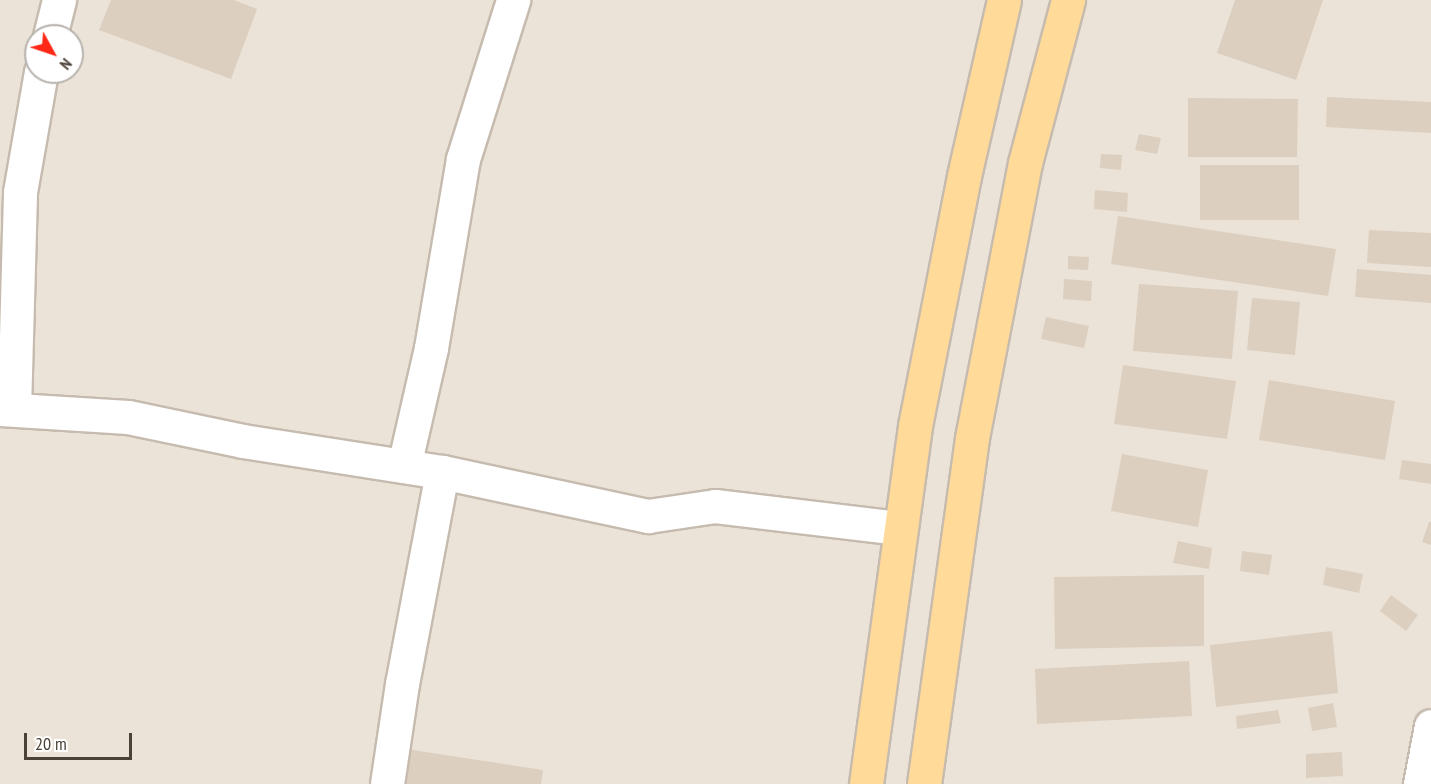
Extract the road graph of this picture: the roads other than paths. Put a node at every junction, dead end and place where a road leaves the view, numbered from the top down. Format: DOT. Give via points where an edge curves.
graph roads {
  1 [pos="59,0"];
  2 [pos="513,0"];
  3 [pos="1004,0"];
  4 [pos="1068,0"];
  5 [pos="53,24"];
  6 [pos="39,84"];
  7 [pos="7,409"];
  8 [pos="404,466"];
  9 [pos="442,472"];
  10 [pos="900,528"];
  11 [pos="1431,726"];
  12 [pos="387,784"];
  13 [pos="866,784"];
  14 [pos="924,784"];
  15 [pos="1420,784"];
  1 -- 5 [label="street"];
  2 -- 8 [label="street" via="464,159 431,348"];
  3 -- 10 [label="main road" via="963,176 915,426"];
  4 -- 14 [label="main road" via="1025,163 972,438"];
  6 -- 7 [label="street" via="20,192"];
  7 -- 8 [label="street" via="128,417 243,441"];
  8 -- 9 [label="street"];
  9 -- 10 [label="street" via="648,516 716,506"];
  9 -- 12 [label="street"];
  10 -- 13 [label="main road"];
  11 -- 15 [label="street"];
}
